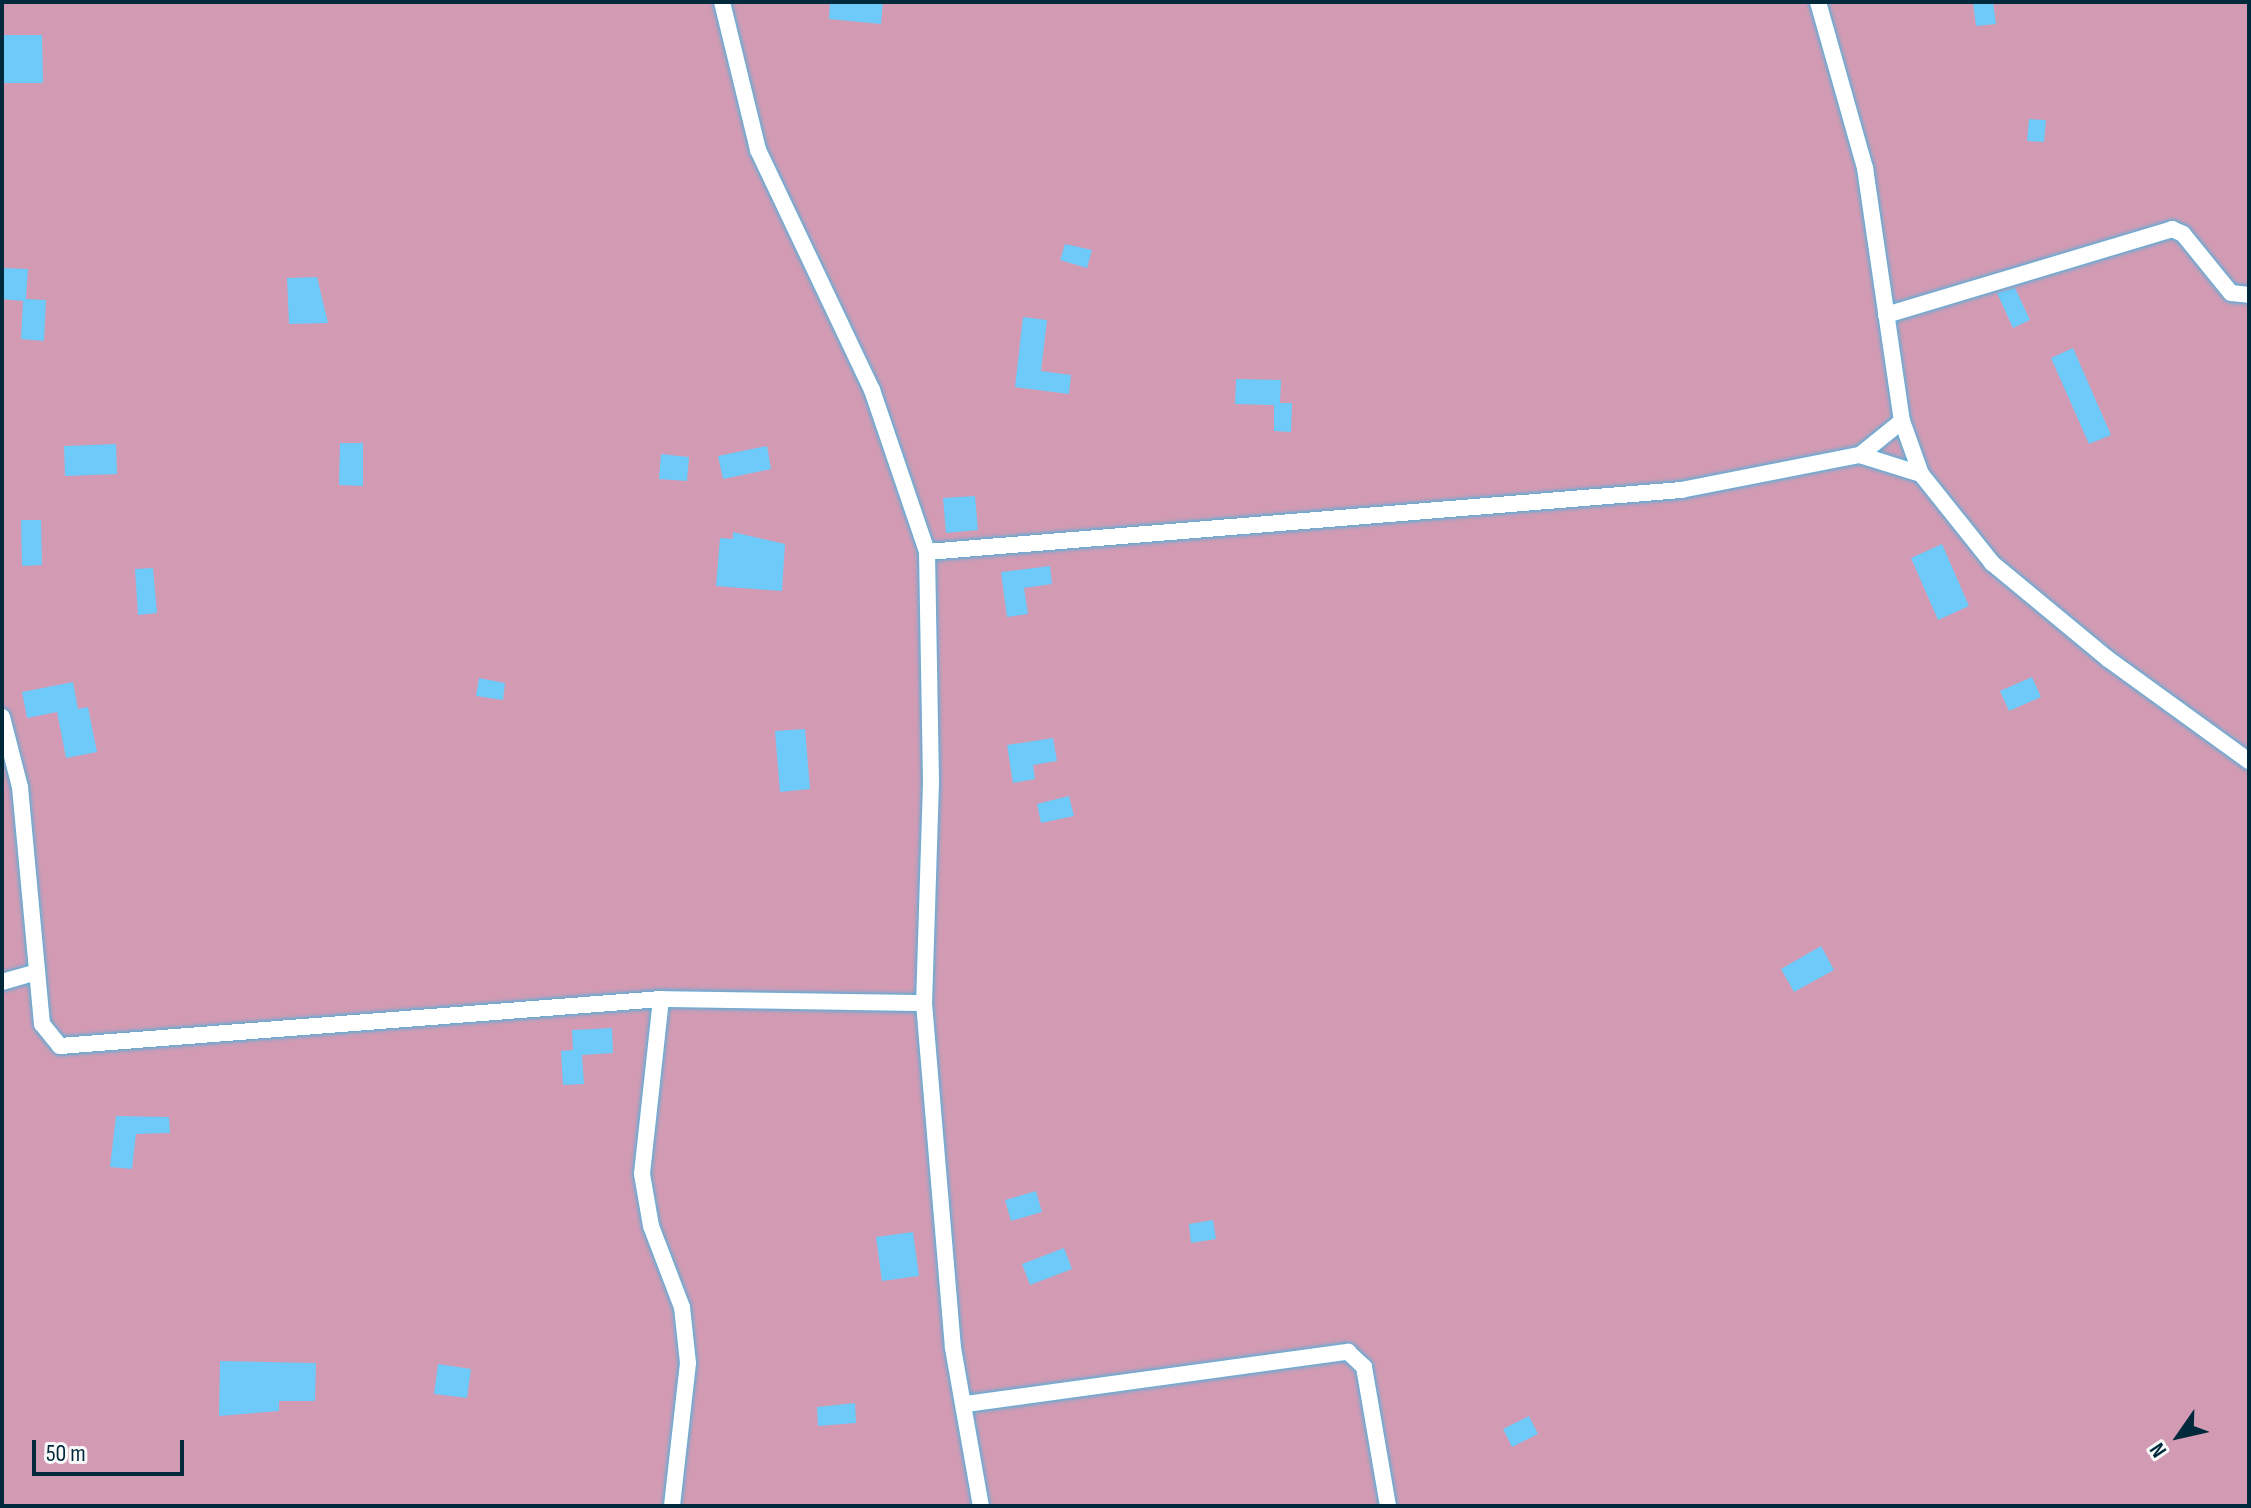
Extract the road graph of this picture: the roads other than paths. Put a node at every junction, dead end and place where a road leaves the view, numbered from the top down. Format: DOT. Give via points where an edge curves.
graph roads {
  1 [pos="722,2"];
  2 [pos="1818,2"];
  3 [pos="2249,295"];
  4 [pos="1886,315"];
  5 [pos="1902,421"];
  6 [pos="1860,455"];
  7 [pos="1921,474"];
  8 [pos="927,552"];
  9 [pos="2,717"];
  10 [pos="2249,761"];
  11 [pos="37,972"];
  12 [pos="2,982"];
  13 [pos="661,999"];
  14 [pos="924,1003"];
  15 [pos="966,1404"];
  16 [pos="672,1506"];
  17 [pos="981,1506"];
  18 [pos="1388,1506"];
  1 -- 8 [label="street" via="758,150 872,390"];
  2 -- 4 [label="street" via="1865,168"];
  3 -- 4 [label="street" via="2231,293 2183,234 2172,229"];
  4 -- 5 [label="street"];
  5 -- 6 [label="street"];
  5 -- 7 [label="street"];
  6 -- 7 [label="street"];
  6 -- 8 [label="street" via="1681,490"];
  7 -- 10 [label="street" via="1992,563 2108,659"];
  8 -- 14 [label="street" via="931,782"];
  9 -- 11 [label="street" via="20,787"];
  11 -- 12 [label="street"];
  11 -- 13 [label="street" via="47,1038 79,1047"];
  13 -- 14 [label="street"];
  13 -- 16 [label="street" via="642,1174 651,1226 682,1307 688,1363"];
  14 -- 15 [label="street" via="953,1348"];
  15 -- 17 [label="street"];
  15 -- 18 [label="street" via="1348,1352 1364,1367"];
}
